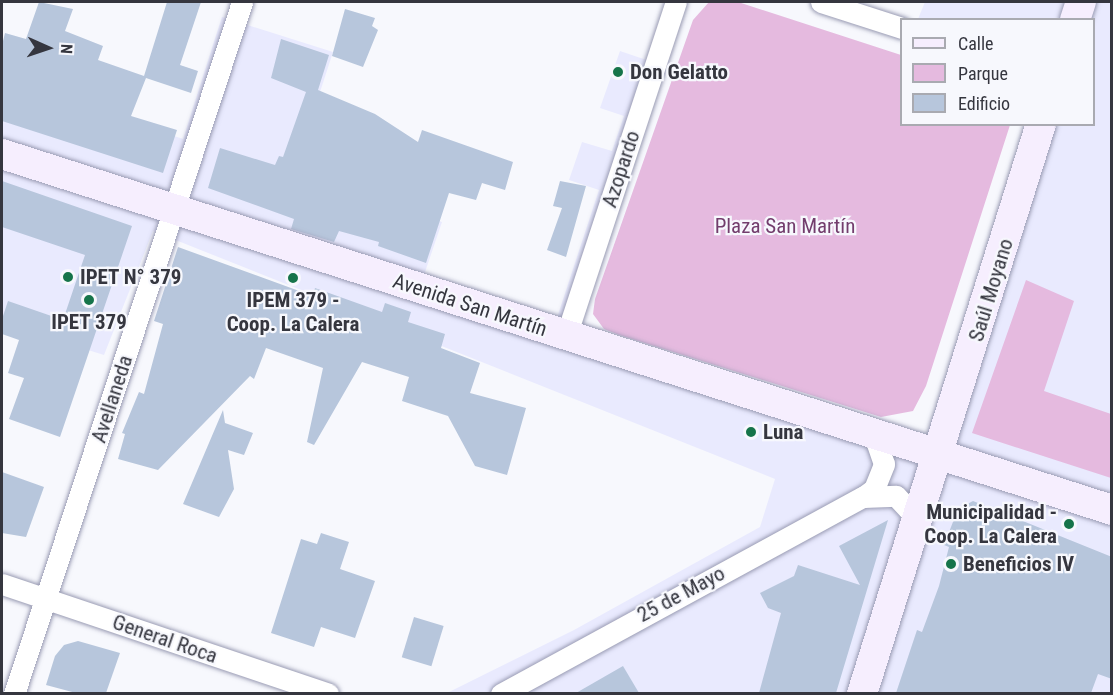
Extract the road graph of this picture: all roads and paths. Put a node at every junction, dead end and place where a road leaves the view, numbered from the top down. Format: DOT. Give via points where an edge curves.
graph roads {
  1 [pos="242,2"];
  2 [pos="676,2"];
  3 [pos="821,2"];
  4 [pos="1081,2"];
  5 [pos="1076,18"];
  6 [pos="900,27"];
  7 [pos="1040,126"];
  8 [pos="2,154"];
  9 [pos="174,210"];
  10 [pos="566,336"];
  11 [pos="864,429"];
  12 [pos="940,455"];
  13 [pos="863,497"];
  14 [pos="1112,510"];
  15 [pos="914,531"];
  16 [pos="2,584"];
  17 [pos="45,599"];
  18 [pos="14,693"];
  19 [pos="328,693"];
  20 [pos="501,693"];
  21 [pos="862,693"];
  1 -- 9 [label="street, Avellaneda"];
  2 -- 10 [label="street, Azopardo"];
  3 -- 6 [label="street"];
  4 -- 5 [label="street"];
  7 -- 12 [label="street, Saúl Moyano"];
  8 -- 9 [label="street, Avenida San Martín"];
  9 -- 10 [label="street, Avenida San Martín"];
  9 -- 17 [label="street, Avellaneda"];
  10 -- 11 [label="street, Avenida San Martín"];
  11 -- 12 [label="street, Avenida San Martín"];
  11 -- 13 [label="street, 25 de Mayo" via="876,441 884,464 874,489"];
  12 -- 14 [label="street, Avenida San Martín"];
  12 -- 15 [label="street, Saúl Moyano"];
  13 -- 15 [label="street" via="881,494 906,503 913,513"];
  13 -- 20 [label="street, 25 de Mayo"];
  15 -- 21 [label="street, Saúl Moyano"];
  16 -- 17 [label="street, General Roca"];
  17 -- 18 [label="street, Avellaneda"];
  17 -- 19 [label="street, General Roca"];
}
